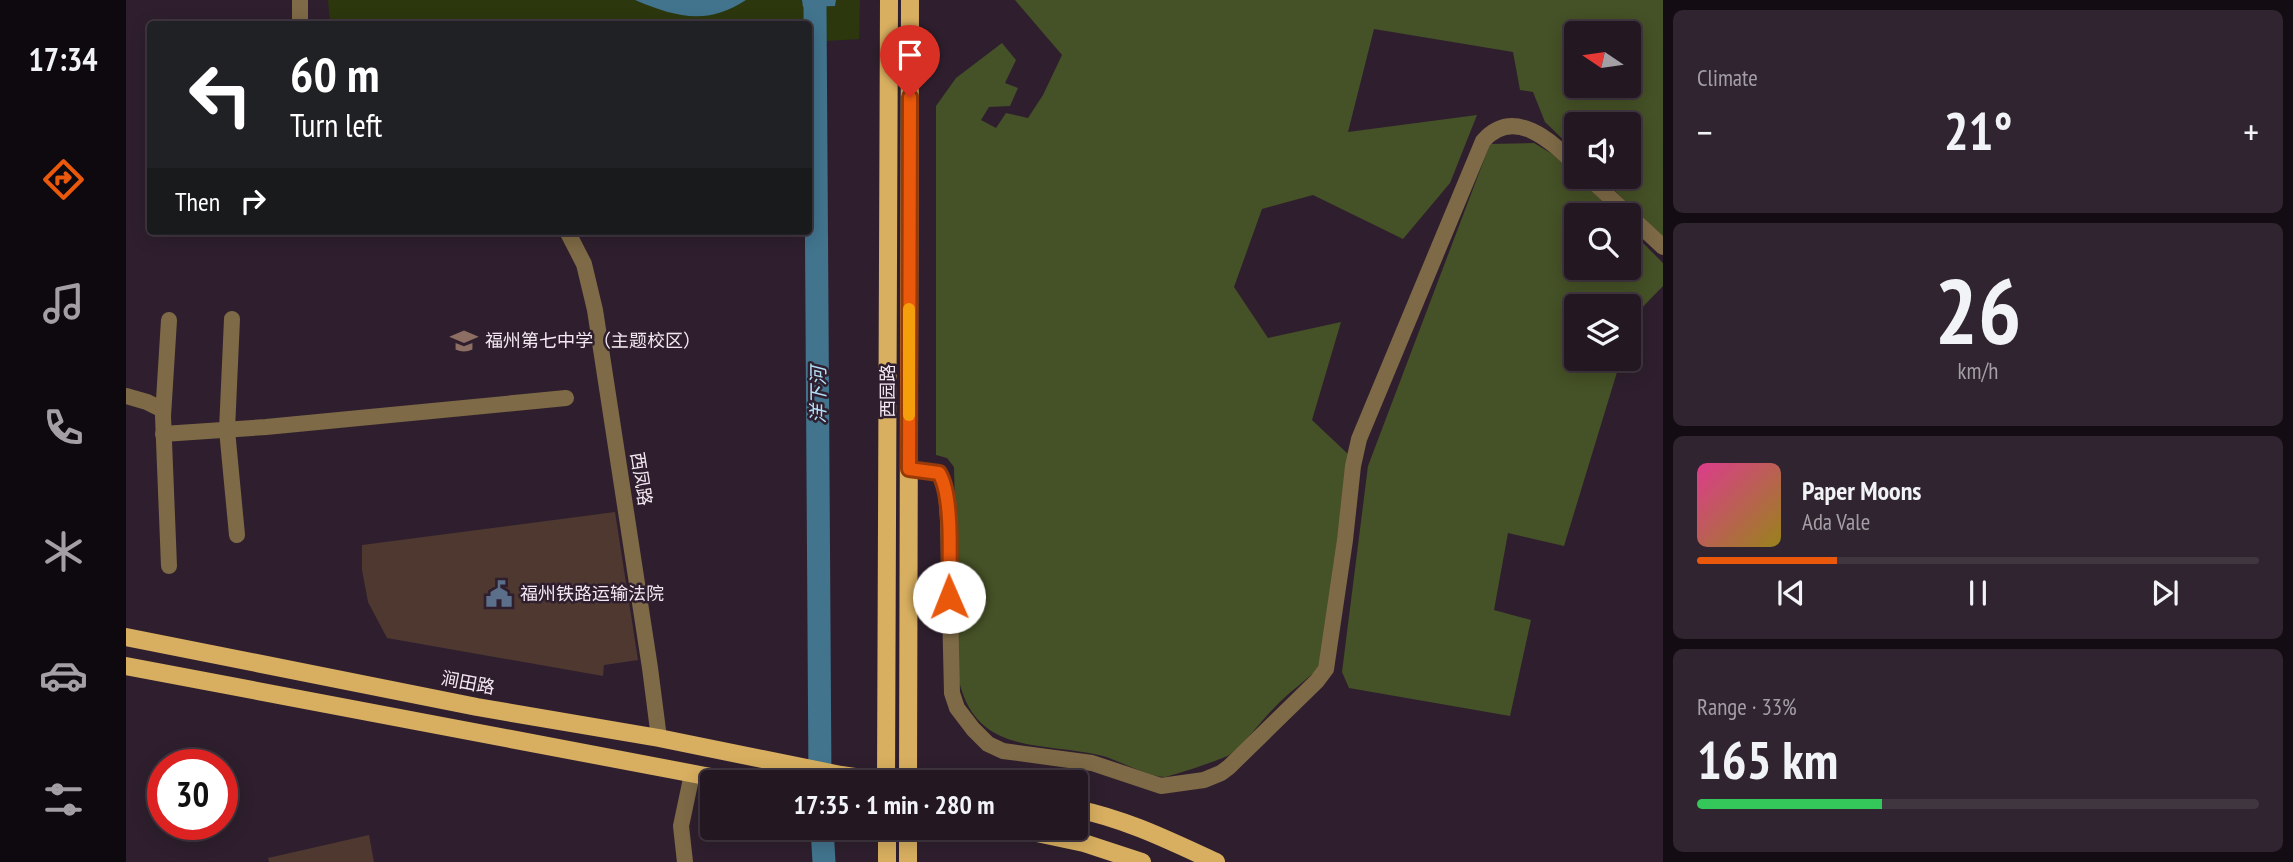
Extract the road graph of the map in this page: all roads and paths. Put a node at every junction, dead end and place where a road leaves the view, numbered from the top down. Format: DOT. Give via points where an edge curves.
graph roads {
  1 [pos="300,0"];
  2 [pos="889,0"];
  3 [pos="910,0"];
  4 [pos="300,21"];
  5 [pos="1564,154"];
  6 [pos="1601,189"];
  7 [pos="569,235"];
  8 [pos="1663,247"];
  9 [pos="170,320"];
  10 [pos="232,320"];
  11 [pos="126,397"];
  12 [pos="566,398"];
  13 [pos="163,410"];
  14 [pos="227,430"];
  15 [pos="163,434"];
  16 [pos="909,469"];
  17 [pos="237,535"];
  18 [pos="169,566"];
  19 [pos="126,637"];
  20 [pos="126,666"];
  21 [pos="659,738"];
  22 [pos="813,770"];
  23 [pos="887,770"];
  24 [pos="908,770"];
  25 [pos="692,774"];
  26 [pos="700,775"];
  27 [pos="1088,812"];
  28 [pos="887,840"];
  29 [pos="908,840"];
  30 [pos="1070,840"];
  31 [pos="685,862"];
  32 [pos="887,862"];
  33 [pos="908,862"];
  34 [pos="1142,862"];
  35 [pos="1216,862"];
  1 -- 4 [label="street"];
  2 -- 23 [label="main road, 西园路"];
  3 -- 16 [label="main road, 西园路"];
  5 -- 16 [label="street" via="1529,129 1496,129 1483,141 1359,439 1326,669 1229,767 1214,776 1161,786 1092,763 1003,751 981,738 957,708 952,693 944,483 939,473"];
  6 -- 8 [label="street"];
  7 -- 21 [label="street, 西凤路" via="584,264 595,310"];
  9 -- 13 [label="street"];
  10 -- 14 [label="street"];
  11 -- 13 [label="street"];
  12 -- 14 [label="street"];
  13 -- 15 [label="street"];
  14 -- 15 [label="street"];
  14 -- 17 [label="street"];
  15 -- 18 [label="street"];
  16 -- 24 [label="main road, 西园路"];
  19 -- 21 [label="main road, 涧田路"];
  20 -- 25 [label="main road"];
  21 -- 22 [label="main road, 涧田路"];
  25 -- 26 [label="main road"];
  25 -- 31 [label="street" via="681,826"];
  27 -- 35 [label="main road" via="1136,826"];
  28 -- 32 [label="main road"];
  29 -- 33 [label="main road"];
  30 -- 34 [label="main road"];
}
